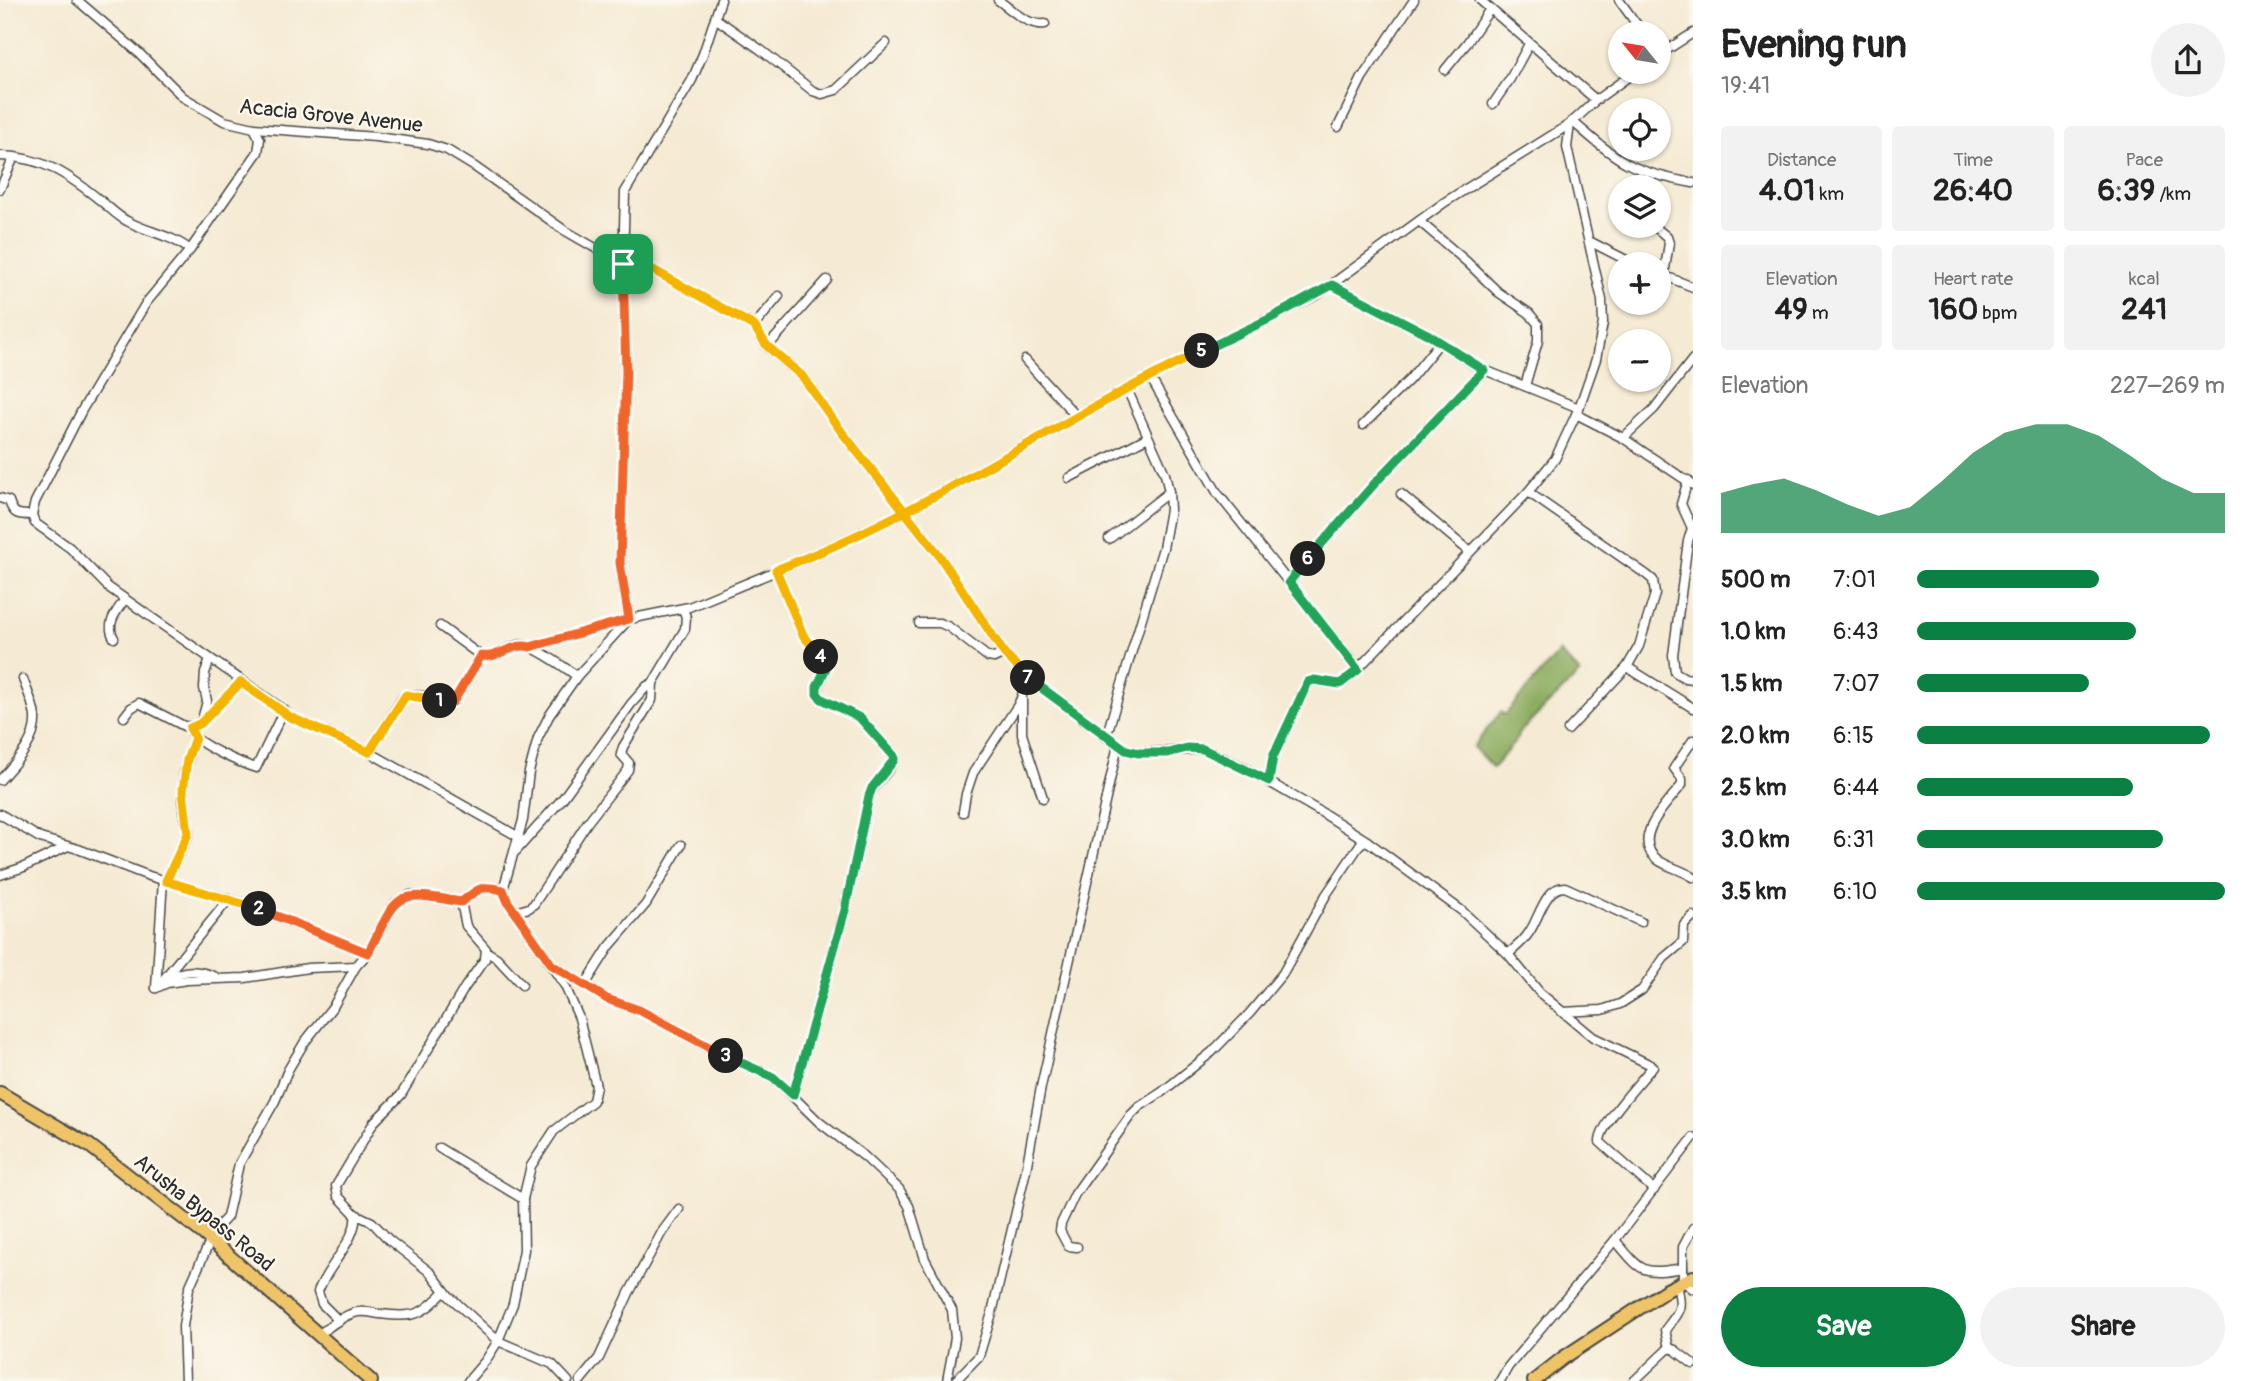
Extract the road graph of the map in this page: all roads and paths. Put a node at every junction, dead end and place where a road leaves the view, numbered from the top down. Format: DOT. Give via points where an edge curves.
graph roads {
  1 [pos="77,0"];
  2 [pos="721,0"];
  3 [pos="998,0"];
  4 [pos="1414,0"];
  5 [pos="1480,0"];
  6 [pos="1619,0"];
  7 [pos="1490,9"];
  8 [pos="715,18"];
  9 [pos="1634,21"];
  10 [pos="1045,24"];
  11 [pos="1693,33"];
  12 [pos="886,43"];
  13 [pos="1529,44"];
  14 [pos="1671,47"];
  15 [pos="1445,69"];
  16 [pos="1618,84"];
  17 [pos="1596,100"];
  18 [pos="1493,104"];
  19 [pos="1571,122"];
  20 [pos="1338,127"];
  21 [pos="254,128"];
  22 [pos="0,156"];
  23 [pos="14,157"];
  24 [pos="1693,183"];
  25 [pos="0,189"];
  26 [pos="1419,221"];
  27 [pos="1589,241"];
  28 [pos="190,250"];
  29 [pos="1611,252"];
  30 [pos="623,264"];
  31 [pos="1671,278"];
  32 [pos="827,280"];
  33 [pos="1332,285"];
  34 [pos="1693,287"];
  35 [pos="779,296"];
  36 [pos="754,326"];
  37 [pos="1440,342"];
  38 [pos="767,346"];
  39 [pos="1693,359"];
  40 [pos="1025,360"];
  41 [pos="1484,370"];
  42 [pos="1689,372"];
  43 [pos="1150,377"];
  44 [pos="1525,386"];
  45 [pos="1127,389"];
  46 [pos="1577,411"];
  47 [pos="1077,417"];
  48 [pos="1363,425"];
  49 [pos="1148,437"];
  50 [pos="1623,438"];
  51 [pos="1069,478"];
  52 [pos="1690,483"];
  53 [pos="1169,492"];
  54 [pos="1528,492"];
  55 [pos="1401,494"];
  56 [pos="0,498"];
  57 [pos="904,513"];
  58 [pos="32,515"];
  59 [pos="1693,527"];
  60 [pos="1109,540"];
  61 [pos="1469,552"];
  62 [pos="776,570"];
  63 [pos="1289,582"];
  64 [pos="125,599"];
  65 [pos="683,609"];
  66 [pos="629,619"];
  67 [pos="919,623"];
  68 [pos="440,626"];
  69 [pos="114,638"];
  70 [pos="530,647"];
  71 [pos="1004,653"];
  72 [pos="481,656"];
  73 [pos="210,659"];
  74 [pos="1627,667"];
  75 [pos="1358,670"];
  76 [pos="577,676"];
  77 [pos="1025,676"];
  78 [pos="23,679"];
  79 [pos="1693,679"];
  80 [pos="241,682"];
  81 [pos="653,683"];
  82 [pos="1022,696"];
  83 [pos="1693,708"];
  84 [pos="284,710"];
  85 [pos="124,717"];
  86 [pos="201,723"];
  87 [pos="190,728"];
  88 [pos="1568,730"];
  89 [pos="1105,737"];
  90 [pos="195,738"];
  91 [pos="1693,740"];
  92 [pos="1118,745"];
  93 [pos="369,752"];
  94 [pos="0,780"];
  95 [pos="1269,781"];
  96 [pos="1043,798"];
  97 [pos="963,812"];
  98 [pos="0,814"];
  99 [pos="519,837"];
  100 [pos="1367,841"];
  101 [pos="681,845"];
  102 [pos="66,847"];
  103 [pos="514,853"];
  104 [pos="0,875"];
  105 [pos="1693,877"];
  106 [pos="165,881"];
  107 [pos="503,890"];
  108 [pos="229,899"];
  109 [pos="461,902"];
  110 [pos="515,912"];
  111 [pos="1693,916"];
  112 [pos="1641,922"];
  113 [pos="487,952"];
  114 [pos="368,953"];
  115 [pos="1508,954"];
  116 [pos="552,965"];
  117 [pos="356,966"];
  118 [pos="522,985"];
  119 [pos="585,985"];
  120 [pos="156,988"];
  121 [pos="1562,1012"];
  122 [pos="0,1093"];
  123 [pos="793,1095"];
  124 [pos="1693,1138"];
  125 [pos="439,1148"];
  126 [pos="1654,1190"];
  127 [pos="523,1199"];
  128 [pos="679,1209"];
  129 [pos="355,1214"];
  130 [pos="1693,1228"];
  131 [pos="211,1240"];
  132 [pos="1615,1240"];
  133 [pos="1077,1247"];
  134 [pos="1686,1280"];
  135 [pos="444,1291"];
  136 [pos="338,1321"];
  137 [pos="319,1334"];
  138 [pos="498,1340"];
  139 [pos="1669,1348"];
  140 [pos="1693,1364"];
  141 [pos="185,1381"];
  142 [pos="370,1381"];
  143 [pos="468,1381"];
  144 [pos="568,1381"];
  145 [pos="580,1381"];
  146 [pos="947,1381"];
  147 [pos="955,1381"];
  148 [pos="1500,1381"];
  149 [pos="1534,1381"];
  150 [pos="1634,1381"];
  1 -- 21 [label="street, Acacia Grove Avenue" via="193,104 224,121"];
  2 -- 8 [label="street"];
  3 -- 10 [label="street" via="1027,21"];
  4 -- 20 [label="street" via="1362,78"];
  5 -- 7 [label="street"];
  6 -- 9 [label="street"];
  7 -- 13 [label="street"];
  7 -- 15 [label="street"];
  8 -- 12 [label="street" via="822,94 836,90"];
  8 -- 30 [label="street" via="692,80 625,192"];
  11 -- 14 [label="street"];
  13 -- 17 [label="street"];
  13 -- 18 [label="street"];
  16 -- 17 [label="street"];
  17 -- 19 [label="street"];
  19 -- 24 [label="street" via="1626,165"];
  19 -- 26 [label="street"];
  19 -- 27 [label="street" via="1567,147"];
  21 -- 28 [label="street" via="260,139 258,152"];
  21 -- 30 [label="street, Acacia Grove Avenue" via="376,137 447,150 564,230"];
  22 -- 23 [label="street"];
  23 -- 25 [label="street"];
  23 -- 28 [label="street" via="50,166 126,220"];
  26 -- 33 [label="street"];
  26 -- 44 [label="street" via="1538,324"];
  27 -- 29 [label="street"];
  27 -- 46 [label="street" via="1603,323"];
  28 -- 58 [label="street" via="146,303 82,410"];
  30 -- 36 [label="street, Acacia Grove Avenue" via="646,266"];
  30 -- 66 [label="street" via="626,372 620,563"];
  31 -- 34 [label="street"];
  32 -- 38 [label="street"];
  33 -- 37 [label="street"];
  33 -- 43 [label="street"];
  35 -- 36 [label="street"];
  36 -- 38 [label="street, Acacia Grove Avenue"];
  37 -- 41 [label="street"];
  37 -- 48 [label="street"];
  38 -- 57 [label="street, Acacia Grove Avenue" via="802,376"];
  39 -- 42 [label="street"];
  40 -- 47 [label="street"];
  41 -- 44 [label="street"];
  41 -- 63 [label="street" via="1376,482"];
  42 -- 50 [label="street"];
  43 -- 45 [label="street"];
  43 -- 63 [label="street" via="1218,494"];
  44 -- 46 [label="street"];
  45 -- 47 [label="street"];
  45 -- 49 [label="street"];
  46 -- 50 [label="street"];
  46 -- 54 [label="street" via="1555,459"];
  47 -- 57 [label="street"];
  49 -- 51 [label="street"];
  49 -- 53 [label="street"];
  50 -- 52 [label="street"];
  52 -- 59 [label="street" via="1681,504"];
  53 -- 60 [label="street"];
  53 -- 89 [label="street" via="1164,548"];
  54 -- 61 [label="street"];
  54 -- 74 [label="street" via="1653,580 1647,620"];
  55 -- 61 [label="street"];
  56 -- 58 [label="street" via="9,501 18,516"];
  57 -- 62 [label="street"];
  57 -- 71 [label="street, Acacia Grove Avenue" via="939,555"];
  58 -- 64 [label="street"];
  59 -- 79 [label="street" via="1672,655 1675,672"];
  61 -- 75 [label="street"];
  62 -- 65 [label="street"];
  62 -- 123 [label="street" via="803,635 825,664 817,694 860,718 894,756 869,796 845,910"];
  63 -- 75 [label="street"];
  64 -- 69 [label="street" via="111,623"];
  64 -- 73 [label="street"];
  65 -- 66 [label="street"];
  65 -- 81 [label="street" via="685,628"];
  66 -- 70 [label="street"];
  66 -- 76 [label="street"];
  67 -- 71 [label="street" via="949,627 988,657"];
  68 -- 72 [label="street"];
  70 -- 72 [label="street" via="521,644"];
  70 -- 76 [label="street"];
  71 -- 77 [label="street, Acacia Grove Avenue"];
  72 -- 93 [label="street" via="453,702 406,695"];
  73 -- 80 [label="street"];
  73 -- 86 [label="street"];
  74 -- 83 [label="street"];
  74 -- 88 [label="street"];
  75 -- 95 [label="street" via="1340,684 1308,682 1273,757"];
  76 -- 99 [label="street" via="549,716 533,752"];
  77 -- 82 [label="street"];
  77 -- 89 [label="street, Acacia Grove Avenue"];
  78 -- 94 [label="street" via="35,724 23,752"];
  80 -- 84 [label="street"];
  80 -- 86 [label="street"];
  81 -- 103 [label="street" via="631,704 563,798"];
  81 -- 110 [label="street" via="652,700 621,751 628,770 534,904"];
  82 -- 96 [label="street" via="1022,734"];
  82 -- 97 [label="street" via="973,773"];
  84 -- 90 [label="street" via="256,768"];
  84 -- 93 [label="street" via="290,717"];
  85 -- 87 [label="street" via="139,704"];
  86 -- 87 [label="street"];
  87 -- 90 [label="street"];
  89 -- 92 [label="street, Acacia Grove Avenue"];
  90 -- 106 [label="street" via="183,791 188,834"];
  91 -- 105 [label="street" via="1674,768 1682,785 1652,824 1648,838 1653,856"];
  92 -- 95 [label="street, Acacia Grove Avenue" via="1139,753 1203,749"];
  92 -- 147 [label="street" via="992,1313 979,1356"];
  93 -- 99 [label="street"];
  95 -- 100 [label="street, Acacia Grove Avenue"];
  98 -- 102 [label="street" via="31,834"];
  99 -- 103 [label="street"];
  100 -- 115 [label="street, Acacia Grove Avenue" via="1462,911"];
  100 -- 133 [label="street" via="1326,895 1283,973 1222,1043 1139,1107 1075,1194 1060,1231 1068,1246"];
  101 -- 119 [label="street" via="646,904 609,947"];
  102 -- 104 [label="street"];
  102 -- 106 [label="street"];
  103 -- 107 [label="street"];
  106 -- 108 [label="street"];
  106 -- 120 [label="street"];
  107 -- 109 [label="street" via="476,888"];
  107 -- 110 [label="street"];
  108 -- 114 [label="street"];
  108 -- 120 [label="street"];
  109 -- 113 [label="street" via="466,926"];
  109 -- 114 [label="street" via="425,895 401,898"];
  110 -- 116 [label="street"];
  111 -- 121 [label="street" via="1684,925 1683,942 1664,958 1642,990 1602,1010"];
  112 -- 115 [label="street" via="1560,887 1549,895 1528,935"];
  113 -- 118 [label="street"];
  113 -- 129 [label="street" via="401,1095 379,1116 338,1180 338,1196"];
  114 -- 117 [label="street"];
  115 -- 121 [label="street, Acacia Grove Avenue"];
  116 -- 119 [label="street"];
  116 -- 127 [label="street" via="579,1018 596,1096 548,1138 531,1166"];
  117 -- 120 [label="street" via="187,980"];
  117 -- 131 [label="street" via="288,1070 239,1164 228,1217"];
  119 -- 123 [label="street" via="761,1070"];
  121 -- 126 [label="street, Acacia Grove Avenue" via="1606,1045 1653,1066 1607,1124 1600,1142"];
  122 -- 131 [label="main road, Arusha Bypass Road" via="90,1146"];
  123 -- 146 [label="street" via="819,1122 885,1174 909,1206 925,1259 952,1310 955,1338"];
  124 -- 126 [label="street"];
  125 -- 127 [label="street"];
  126 -- 132 [label="street"];
  127 -- 138 [label="street" via="524,1250 513,1304"];
  128 -- 145 [label="street" via="623,1305 599,1359"];
  129 -- 135 [label="street" via="372,1222 431,1273"];
  129 -- 136 [label="street" via="353,1232 318,1293"];
  130 -- 134 [label="street" via="1683,1247"];
  131 -- 137 [label="main road, Arusha Bypass Road"];
  131 -- 141 [label="street" via="184,1312"];
  132 -- 134 [label="street" via="1648,1272"];
  132 -- 148 [label="street"];
  134 -- 139 [label="street" via="1678,1312 1665,1330"];
  134 -- 149 [label="main road"];
  135 -- 136 [label="street" via="412,1316 360,1312"];
  135 -- 138 [label="street"];
  136 -- 137 [label="street"];
  137 -- 142 [label="main road, Arusha Bypass Road"];
  138 -- 143 [label="street"];
  138 -- 144 [label="street" via="552,1364"];
  139 -- 140 [label="street"];
  139 -- 150 [label="street"];
}
